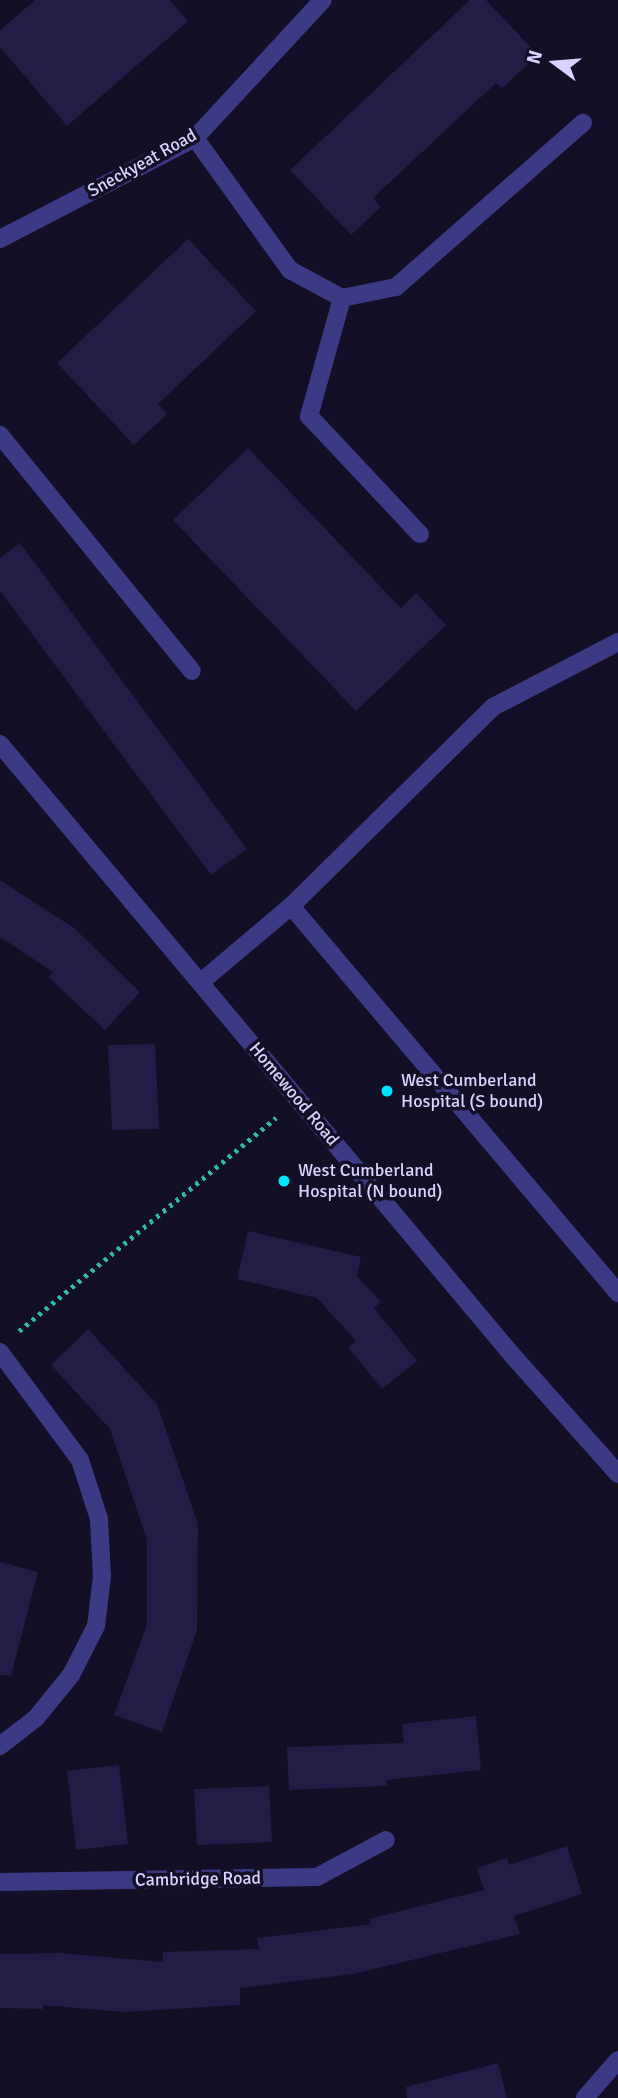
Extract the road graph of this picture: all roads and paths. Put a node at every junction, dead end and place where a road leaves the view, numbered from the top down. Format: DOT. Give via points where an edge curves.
graph roads {
  1 [pos="323,0"];
  2 [pos="583,123"];
  3 [pos="195,138"];
  4 [pos="0,239"];
  5 [pos="342,298"];
  6 [pos="0,435"];
  7 [pos="420,534"];
  8 [pos="618,642"];
  9 [pos="192,671"];
  10 [pos="0,744"];
  11 [pos="291,906"];
  12 [pos="201,982"];
  13 [pos="298,1100"];
  14 [pos="618,1293"];
  15 [pos="5,1345"];
  16 [pos="618,1474"];
  17 [pos="0,1746"];
  18 [pos="386,1840"];
  19 [pos="0,1882"];
  20 [pos="618,2060"];
  21 [pos="585,2098"];
  1 -- 3 [label="street, Sneckyeat Road"];
  2 -- 5 [label="street" via="396,287"];
  3 -- 4 [label="street, Sneckyeat Road"];
  3 -- 5 [label="street" via="290,270"];
  5 -- 7 [label="street" via="309,416"];
  6 -- 9 [label="street"];
  8 -- 11 [label="street" via="493,707"];
  10 -- 12 [label="street, Homewood Road"];
  11 -- 12 [label="street"];
  11 -- 14 [label="street"];
  12 -- 13 [label="street, Homewood Road"];
  13 -- 15 [label="path"];
  13 -- 16 [label="street, Homewood Road"];
  15 -- 17 [label="street" via="80,1460 99,1519 102,1576 96,1626 71,1675 36,1718"];
  18 -- 19 [label="street, Cambridge Road" via="317,1877"];
  20 -- 21 [label="street"];
}
